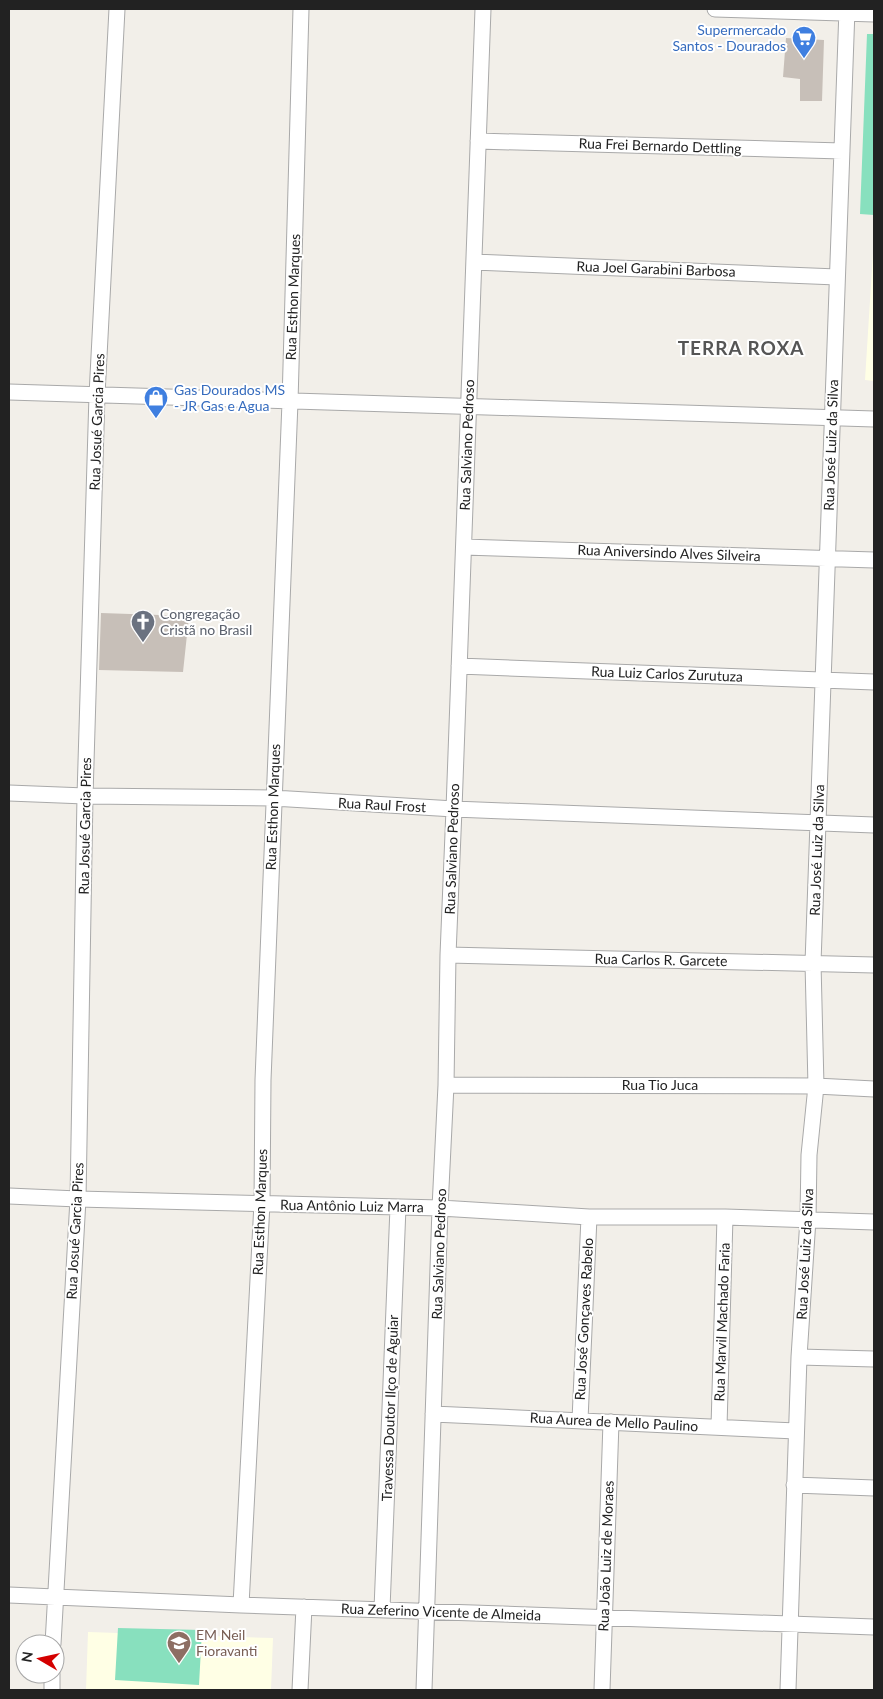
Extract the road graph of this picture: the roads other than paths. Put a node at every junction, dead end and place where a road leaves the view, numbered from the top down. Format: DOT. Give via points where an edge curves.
graph roads {
  1 [pos="118,9"];
  2 [pos="301,9"];
  3 [pos="483,9"];
  4 [pos="715,9"];
  5 [pos="847,11"];
  6 [pos="874,14"];
  7 [pos="478,141"];
  8 [pos="842,151"];
  9 [pos="474,262"];
  10 [pos="837,277"];
  11 [pos="9,392"];
  12 [pos="98,395"];
  13 [pos="290,402"];
  14 [pos="468,406"];
  15 [pos="832,418"];
  16 [pos="874,419"];
  17 [pos="464,547"];
  18 [pos="827,558"];
  19 [pos="874,560"];
  20 [pos="459,666"];
  21 [pos="823,680"];
  22 [pos="874,682"];
  23 [pos="9,793"];
  24 [pos="85,796"];
  25 [pos="273,798"];
  26 [pos="454,809"];
  27 [pos="818,823"];
  28 [pos="874,825"];
  29 [pos="448,955"];
  30 [pos="813,963"];
  31 [pos="874,965"];
  32 [pos="446,1085"];
  33 [pos="816,1086"];
  34 [pos="874,1089"];
  35 [pos="9,1196"];
  36 [pos="78,1199"];
  37 [pos="262,1203"];
  38 [pos="398,1207"];
  39 [pos="440,1208"];
  40 [pos="589,1216"];
  41 [pos="725,1217"];
  42 [pos="808,1220"];
  43 [pos="874,1222"];
  44 [pos="799,1357"];
  45 [pos="874,1359"];
  46 [pos="433,1414"];
  47 [pos="580,1420"];
  48 [pos="611,1422"];
  49 [pos="719,1427"];
  50 [pos="796,1431"];
  51 [pos="794,1485"];
  52 [pos="874,1488"];
  53 [pos="9,1595"];
  54 [pos="55,1597"];
  55 [pos="241,1605"];
  56 [pos="304,1607"];
  57 [pos="382,1609"];
  58 [pos="427,1611"];
  59 [pos="604,1618"];
  60 [pos="790,1624"];
  61 [pos="874,1627"];
  62 [pos="53,1634"];
  63 [pos="300,1690"];
  64 [pos="424,1690"];
  65 [pos="602,1690"];
  66 [pos="788,1690"];
  1 -- 12 [label="street, Rua Josué Garcia Pires"];
  2 -- 13 [label="street, Rua Esthon Marques"];
  3 -- 7 [label="street, Rua Salviano Pedroso"];
  4 -- 5 [label="street"];
  5 -- 6 [label="street"];
  5 -- 8 [label="street, Rua José Luiz da Silva"];
  7 -- 8 [label="street, Rua Frei Bernardo Dettling"];
  7 -- 9 [label="street, Rua Salviano Pedroso"];
  8 -- 10 [label="street, Rua José Luiz da Silva"];
  9 -- 10 [label="street, Rua Joel Garabini Barbosa"];
  9 -- 14 [label="street, Rua Salviano Pedroso"];
  10 -- 15 [label="street, Rua José Luiz da Silva"];
  11 -- 12 [label="street"];
  12 -- 13 [label="street"];
  12 -- 24 [label="street, Rua Josué Garcia Pires"];
  13 -- 14 [label="street"];
  13 -- 25 [label="street, Rua Esthon Marques"];
  14 -- 15 [label="street"];
  14 -- 17 [label="street, Rua Salviano Pedroso"];
  15 -- 16 [label="street"];
  15 -- 18 [label="street, Rua José Luiz da Silva"];
  17 -- 18 [label="street, Rua Aniversindo Alves Silveira"];
  17 -- 20 [label="street, Rua Salviano Pedroso"];
  18 -- 19 [label="street, Rua Aniversindo Alves Silveira"];
  18 -- 21 [label="street, Rua José Luiz da Silva"];
  20 -- 21 [label="street, Rua Luiz Carlos Zurutuza"];
  20 -- 26 [label="street, Rua Salviano Pedroso"];
  21 -- 22 [label="street, Rua Luiz Carlos Zurutuza"];
  21 -- 27 [label="street, Rua José Luiz da Silva"];
  23 -- 24 [label="street, Rua Raul Frost"];
  24 -- 25 [label="street, Rua Raul Frost"];
  24 -- 36 [label="street, Rua Josué Garcia Pires"];
  25 -- 26 [label="street, Rua Raul Frost"];
  25 -- 37 [label="street, Rua Esthon Marques"];
  26 -- 27 [label="street, Rua Raul Frost"];
  26 -- 29 [label="street, Rua Salviano Pedroso"];
  27 -- 28 [label="street, Rua Raul Frost"];
  27 -- 30 [label="street, Rua José Luiz da Silva"];
  29 -- 30 [label="street, Rua Carlos R. Garcete"];
  29 -- 32 [label="street, Rua Salviano Pedroso"];
  30 -- 31 [label="street, Rua Carlos R. Garcete"];
  30 -- 33 [label="street, Rua José Luiz da Silva"];
  32 -- 33 [label="street, Rua Tio Juca"];
  32 -- 39 [label="street, Rua Salviano Pedroso"];
  33 -- 34 [label="street, Rua Tio Juca"];
  33 -- 42 [label="street, Rua José Luiz da Silva" via="809,1155"];
  35 -- 36 [label="street, Rua Antônio Luiz Marra"];
  36 -- 37 [label="street, Rua Antônio Luiz Marra"];
  36 -- 54 [label="street, Rua Josué Garcia Pires"];
  37 -- 38 [label="street, Rua Antônio Luiz Marra"];
  37 -- 55 [label="street, Rua Esthon Marques"];
  38 -- 39 [label="street, Rua Antônio Luiz Marra"];
  38 -- 57 [label="street, Travessa Doutor Ilço de Aguiar"];
  39 -- 40 [label="street, Rua Antônio Luiz Marra"];
  39 -- 46 [label="street, Rua Salviano Pedroso"];
  40 -- 41 [label="street, Rua Antônio Luiz Marra"];
  40 -- 47 [label="street, Rua José Gonçaves Rabelo"];
  41 -- 42 [label="street, Rua Antônio Luiz Marra"];
  41 -- 49 [label="street, Rua Marvil Machado Faria"];
  42 -- 43 [label="street, Rua Antônio Luiz Marra"];
  42 -- 44 [label="street, Rua José Luiz da Silva"];
  44 -- 45 [label="street"];
  44 -- 50 [label="street, Rua José Luiz da Silva"];
  46 -- 47 [label="street, Rua Aurea de Mello Paulino"];
  46 -- 58 [label="street, Rua Salviano Pedroso"];
  47 -- 48 [label="street, Rua Aurea de Mello Paulino"];
  48 -- 49 [label="street, Rua Aurea de Mello Paulino"];
  48 -- 59 [label="street, Rua João Luiz de Moraes"];
  49 -- 50 [label="street, Rua Aurea de Mello Paulino"];
  50 -- 51 [label="street, Rua José Luiz da Silva"];
  51 -- 52 [label="street"];
  51 -- 60 [label="street, Rua José Luiz da Silva"];
  53 -- 54 [label="street, Rua Zeferino Vicente de Almeida"];
  54 -- 55 [label="street, Rua Zeferino Vicente de Almeida"];
  54 -- 62 [label="street, Rua Josué Garcia Pires"];
  55 -- 56 [label="street, Rua Zeferino Vicente de Almeida"];
  56 -- 57 [label="street, Rua Zeferino Vicente de Almeida"];
  56 -- 63 [label="street"];
  57 -- 58 [label="street, Rua Zeferino Vicente de Almeida"];
  58 -- 59 [label="street, Rua Zeferino Vicente de Almeida"];
  58 -- 64 [label="street, Rua Salviano Pedroso"];
  59 -- 60 [label="street, Rua Zeferino Vicente de Almeida"];
  59 -- 65 [label="street, Rua João Luiz de Moraes"];
  60 -- 61 [label="street, Rua Zeferino Vicente de Almeida"];
  60 -- 66 [label="street, Rua José Luiz da Silva"];
}
